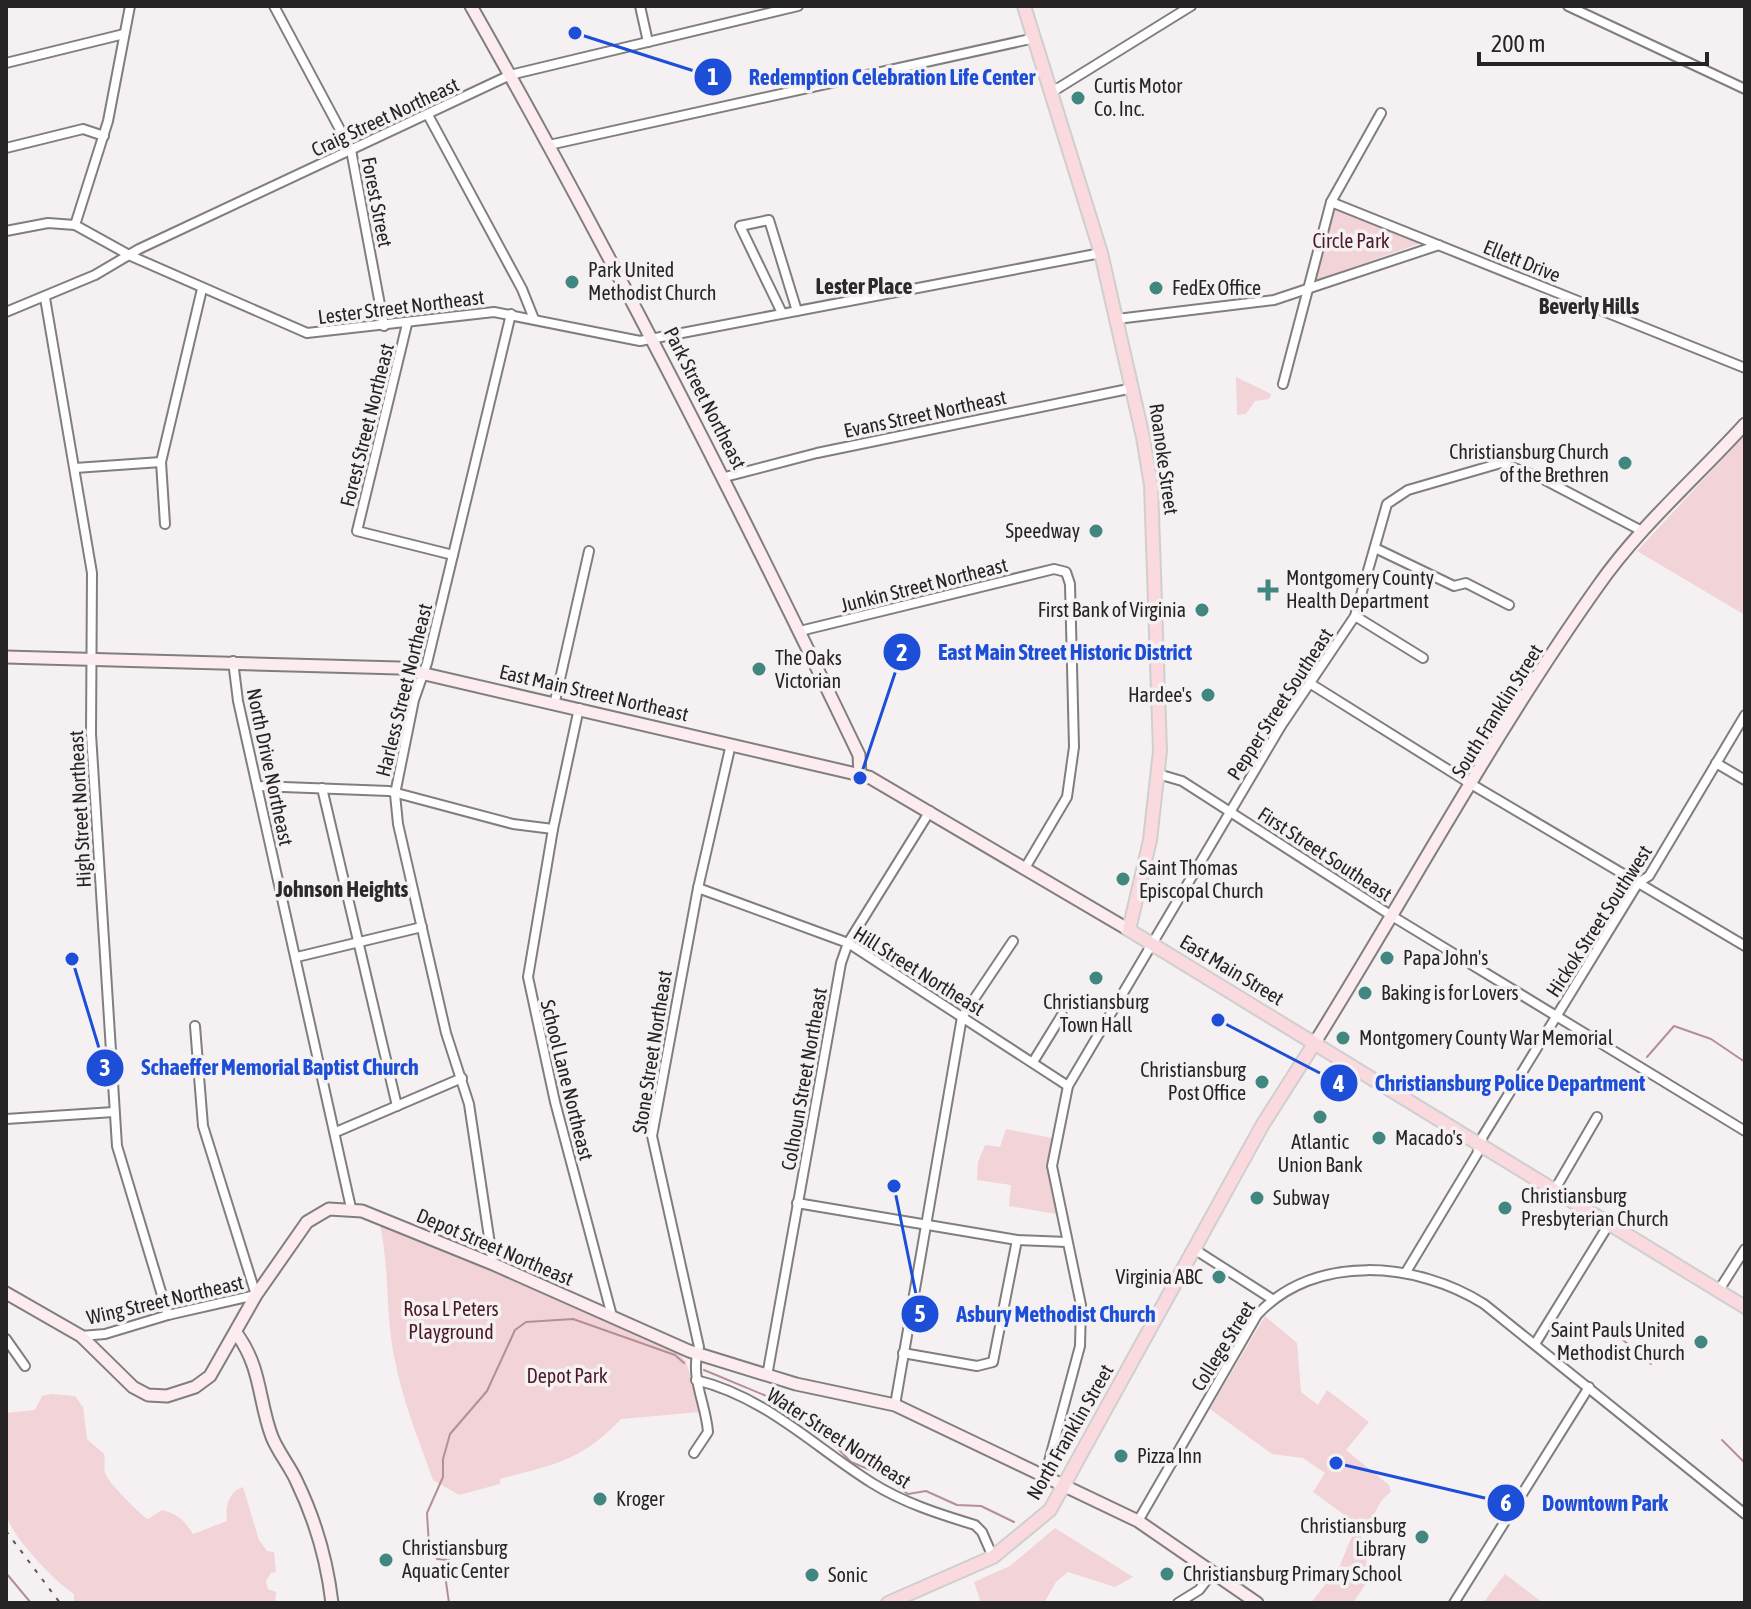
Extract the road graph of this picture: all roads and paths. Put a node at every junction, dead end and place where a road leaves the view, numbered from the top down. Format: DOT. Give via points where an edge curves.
graph roads {
  1 [pos="130,6"];
  2 [pos="274,6"];
  3 [pos="471,6"];
  4 [pos="640,6"];
  5 [pos="798,6"];
  6 [pos="1024,6"];
  7 [pos="1191,6"];
  8 [pos="1568,6"];
  9 [pos="124,34"];
  10 [pos="1035,38"];
  11 [pos="648,42"];
  12 [pos="6,63"];
  13 [pos="510,75"];
  14 [pos="1745,89"];
  15 [pos="1052,92"];
  16 [pos="1381,113"];
  17 [pos="428,115"];
  18 [pos="104,136"];
  19 [pos="549,145"];
  20 [pos="6,148"];
  21 [pos="351,150"];
  22 [pos="1331,202"];
  23 [pos="75,225"];
  24 [pos="6,231"];
  25 [pos="1440,244"];
  26 [pos="1101,253"];
  27 [pos="131,256"];
  28 [pos="202,289"];
  29 [pos="1307,289"];
  30 [pos="45,298"];
  31 [pos="797,311"];
  32 [pos="6,312"];
  33 [pos="782,313"];
  34 [pos="511,314"];
  35 [pos="534,319"];
  36 [pos="1117,319"];
  37 [pos="407,324"];
  38 [pos="384,326"];
  39 [pos="654,338"];
  40 [pos="1745,368"];
  41 [pos="1283,384"];
  42 [pos="1133,388"];
  43 [pos="1745,424"];
  44 [pos="161,462"];
  45 [pos="75,468"];
  46 [pos="725,477"];
  47 [pos="165,524"];
  48 [pos="1642,531"];
  49 [pos="1375,548"];
  50 [pos="589,551"];
  51 [pos="453,555"];
  52 [pos="1509,605"];
  53 [pos="1355,616"];
  54 [pos="800,631"];
  55 [pos="6,657"];
  56 [pos="1423,658"];
  57 [pos="91,659"];
  58 [pos="232,660"];
  59 [pos="424,673"];
  60 [pos="1311,684"];
  61 [pos="555,701"];
  62 [pos="579,707"];
  63 [pos="1745,715"];
  64 [pos="731,744"];
  65 [pos="1716,763"];
  66 [pos="1158,774"];
  67 [pos="860,775"];
  68 [pos="1745,780"];
  69 [pos="1471,784"];
  70 [pos="257,786"];
  71 [pos="322,788"];
  72 [pos="395,794"];
  73 [pos="930,810"];
  74 [pos="1231,813"];
  75 [pos="553,829"];
  76 [pos="1025,868"];
  77 [pos="1638,883"];
  78 [pos="698,888"];
  79 [pos="1392,916"];
  80 [pos="422,927"];
  81 [pos="1129,930"];
  82 [pos="1013,941"];
  83 [pos="358,943"];
  84 [pos="848,943"];
  85 [pos="1149,943"];
  86 [pos="1745,946"];
  87 [pos="297,957"];
  88 [pos="1557,1014"];
  89 [pos="1062,1015"];
  90 [pos="962,1017"];
  91 [pos="195,1026"];
  92 [pos="1314,1044"];
  93 [pos="1033,1062"];
  94 [pos="462,1078"];
  95 [pos="1068,1086"];
  96 [pos="397,1106"];
  97 [pos="114,1112"];
  98 [pos="1597,1117"];
  99 [pos="6,1119"];
  100 [pos="1745,1131"];
  101 [pos="336,1132"];
  102 [pos="1480,1146"];
  103 [pos="1554,1191"];
  104 [pos="797,1203"];
  105 [pos="351,1208"];
  106 [pos="925,1223"];
  107 [pos="1609,1224"];
  108 [pos="1017,1240"];
  109 [pos="1067,1242"];
  110 [pos="1194,1249"];
  111 [pos="1745,1249"];
  112 [pos="493,1264"];
  113 [pos="1406,1272"];
  114 [pos="1719,1290"];
  115 [pos="6,1293"];
  116 [pos="256,1295"];
  117 [pos="1272,1299"];
  118 [pos="1745,1307"];
  119 [pos="168,1315"];
  120 [pos="612,1316"];
  121 [pos="237,1334"];
  122 [pos="81,1336"];
  123 [pos="6,1339"];
  124 [pos="1535,1344"];
  125 [pos="903,1353"];
  126 [pos="696,1354"];
  127 [pos="25,1366"];
  128 [pos="767,1376"];
  129 [pos="696,1380"];
  130 [pos="1589,1387"];
  131 [pos="895,1405"];
  132 [pos="694,1453"];
  133 [pos="1045,1476"];
  134 [pos="1067,1486"];
  135 [pos="1745,1514"];
  136 [pos="1138,1521"];
  137 [pos="993,1557"];
  138 [pos="1213,1572"];
  139 [pos="332,1603"];
  140 [pos="888,1603"];
  141 [pos="1178,1603"];
  142 [pos="1257,1603"];
  143 [pos="1454,1603"];
  1 -- 9 [label="street"];
  2 -- 21 [label="street, Forest Street"];
  3 -- 13 [label="street, Park Street Northeast"];
  4 -- 11 [label="street"];
  5 -- 11 [label="street, Craig Street Northeast"];
  6 -- 10 [label="main road, Roanoke Street"];
  7 -- 15 [label="street"];
  8 -- 14 [label="street"];
  9 -- 12 [label="street"];
  9 -- 18 [label="street"];
  10 -- 15 [label="main road, Roanoke Street"];
  10 -- 19 [label="street"];
  11 -- 13 [label="street, Craig Street Northeast"];
  13 -- 17 [label="street, Craig Street Northeast"];
  13 -- 19 [label="street, Park Street Northeast"];
  15 -- 26 [label="main road, Roanoke Street"];
  16 -- 22 [label="street"];
  17 -- 21 [label="street, Craig Street Northeast"];
  17 -- 35 [label="street"];
  18 -- 20 [label="street" via="83,129"];
  18 -- 23 [label="street"];
  19 -- 39 [label="street, Park Street Northeast"];
  21 -- 27 [label="street, Craig Street Northeast"];
  21 -- 38 [label="street, Forest Street"];
  22 -- 25 [label="street, Ellett Drive"];
  22 -- 29 [label="street"];
  23 -- 24 [label="street, Lester Street Northeast" via="48,223"];
  23 -- 27 [label="street, Lester Street Northeast"];
  25 -- 29 [label="street"];
  25 -- 40 [label="street, Ellett Drive"];
  26 -- 31 [label="street, Lester Street Northeast"];
  26 -- 36 [label="main road, Roanoke Street"];
  27 -- 28 [label="street, Lester Street Northeast"];
  27 -- 30 [label="street, Craig Street Northeast"];
  28 -- 38 [label="street, Lester Street Northeast" via="307,333"];
  28 -- 44 [label="street"];
  29 -- 36 [label="street" via="1251,305"];
  29 -- 41 [label="street"];
  30 -- 32 [label="street, Craig Street Northeast"];
  30 -- 45 [label="street, High Street Northeast"];
  31 -- 33 [label="street, Lester Street Northeast"];
  31 -- 33 [label="street" via="769,220 740,226"];
  33 -- 39 [label="street, Lester Street Northeast"];
  34 -- 35 [label="street, Lester Street Northeast"];
  34 -- 37 [label="street, Lester Street Northeast"];
  34 -- 51 [label="street, Harless Street Northeast"];
  35 -- 39 [label="street, Lester Street Northeast" via="640,341"];
  36 -- 42 [label="main road, Roanoke Street"];
  37 -- 38 [label="street, Lester Street Northeast"];
  37 -- 51 [label="street, Forest Street Northeast" via="357,531"];
  39 -- 46 [label="street, Park Street Northeast"];
  42 -- 46 [label="street, Evans Street Northeast"];
  42 -- 66 [label="main road, Roanoke Street" via="1152,500"];
  43 -- 48 [label="street, South Franklin Street"];
  44 -- 45 [label="street"];
  44 -- 47 [label="street"];
  45 -- 57 [label="street, High Street Northeast" via="92,573"];
  46 -- 54 [label="street, Park Street Northeast"];
  48 -- 49 [label="street, Pepper Street Southeast" via="1524,470 1491,463 1397,495 1387,504"];
  48 -- 69 [label="street, South Franklin Street" via="1598,586"];
  49 -- 52 [label="street" via="1454,586 1466,583"];
  49 -- 53 [label="street, Pepper Street Southeast"];
  50 -- 61 [label="street"];
  51 -- 59 [label="street, Harless Street Northeast"];
  53 -- 56 [label="street"];
  53 -- 60 [label="street, Pepper Street Southeast"];
  54 -- 67 [label="street, Park Street Northeast" via="859,755"];
  54 -- 76 [label="street, Junkin Street Northeast" via="1054,569 1066,572 1074,747 1067,797"];
  55 -- 57 [label="street, East Main Street Northeast"];
  57 -- 58 [label="street, East Main Street Northeast"];
  57 -- 97 [label="street, High Street Northeast"];
  58 -- 59 [label="street, East Main Street Northeast" via="372,665"];
  58 -- 70 [label="street, North Drive Northeast"];
  59 -- 61 [label="street, East Main Street Northeast"];
  59 -- 72 [label="street, Harless Street Northeast"];
  60 -- 69 [label="street"];
  60 -- 74 [label="street, Pepper Street Southeast"];
  61 -- 62 [label="street, East Main Street Northeast"];
  62 -- 64 [label="street, East Main Street Northeast"];
  62 -- 75 [label="street, School Lane Northeast"];
  63 -- 65 [label="street, Hickok Street Southwest"];
  64 -- 67 [label="street, East Main Street Northeast"];
  64 -- 78 [label="street, Stone Street Northeast"];
  65 -- 68 [label="street"];
  65 -- 77 [label="street, Hickok Street Southwest" via="1649,876"];
  66 -- 74 [label="street, First Street Southeast" via="1182,781"];
  66 -- 81 [label="main road, Roanoke Street" via="1150,840"];
  67 -- 73 [label="street, East Main Street Northeast" via="881,781"];
  69 -- 77 [label="street"];
  69 -- 79 [label="street, South Franklin Street"];
  70 -- 71 [label="street"];
  70 -- 87 [label="street, North Drive Northeast"];
  71 -- 72 [label="street"];
  71 -- 83 [label="street"];
  72 -- 75 [label="street"];
  72 -- 80 [label="street, Harless Street Northeast"];
  73 -- 76 [label="street, East Main Street Northeast"];
  73 -- 84 [label="street, Colhoun Street Northeast"];
  74 -- 79 [label="street, First Street Southeast"];
  74 -- 85 [label="street, Pepper Street Southeast"];
  75 -- 120 [label="street, School Lane Northeast" via="529,991"];
  76 -- 81 [label="street, East Main Street Northeast"];
  77 -- 86 [label="street"];
  77 -- 88 [label="street, Hickok Street Southwest"];
  78 -- 84 [label="street, Hill Street Northeast"];
  78 -- 126 [label="street, Stone Street Northeast" via="652,1136 687,1282"];
  79 -- 88 [label="street, First Street Southeast"];
  79 -- 92 [label="street, South Franklin Street"];
  80 -- 83 [label="street"];
  80 -- 94 [label="street, Harless Street Northeast"];
  81 -- 85 [label="main road, East Main Street"];
  82 -- 90 [label="street"];
  83 -- 87 [label="street"];
  83 -- 96 [label="street"];
  84 -- 90 [label="street, Hill Street Northeast"];
  84 -- 104 [label="street, Colhoun Street Northeast"];
  85 -- 92 [label="main road, East Main Street"];
  85 -- 95 [label="street, Pepper Street Southeast"];
  87 -- 101 [label="street, North Drive Northeast"];
  88 -- 100 [label="street, First Street Southeast"];
  88 -- 102 [label="street, Hickok Street Southwest"];
  89 -- 93 [label="street"];
  90 -- 93 [label="street, Hill Street Northeast"];
  90 -- 106 [label="street"];
  91 -- 116 [label="street" via="203,1126"];
  92 -- 102 [label="main road, East Main Street"];
  92 -- 110 [label="main road, North Franklin Street"];
  93 -- 95 [label="street, Hill Street Northeast"];
  94 -- 96 [label="street"];
  94 -- 112 [label="street, Harless Street Northeast"];
  95 -- 109 [label="street, Pepper Street Southeast" via="1052,1166"];
  96 -- 101 [label="street"];
  97 -- 99 [label="street"];
  97 -- 119 [label="street, High Street Northeast" via="126,1180"];
  98 -- 103 [label="street"];
  101 -- 105 [label="street, North Drive Northeast"];
  102 -- 103 [label="main road, East Main Street"];
  102 -- 113 [label="street, Hickok Street Southwest"];
  103 -- 107 [label="main road, East Main Street"];
  104 -- 106 [label="street"];
  104 -- 128 [label="street, Colhoun Street Northeast"];
  105 -- 112 [label="street, Depot Street Northeast"];
  105 -- 116 [label="street" via="329,1209 307,1222"];
  106 -- 108 [label="street"];
  106 -- 125 [label="street"];
  107 -- 114 [label="main road, East Main Street"];
  107 -- 124 [label="street"];
  108 -- 109 [label="street"];
  108 -- 125 [label="street" via="993,1362 977,1366"];
  109 -- 133 [label="street, Pepper Street Southeast" via="1081,1305 1080,1346"];
  110 -- 117 [label="street"];
  110 -- 134 [label="main road, North Franklin Street"];
  111 -- 114 [label="street"];
  112 -- 120 [label="street, Depot Street Northeast"];
  113 -- 117 [label="street, College Street" via="1335,1274"];
  113 -- 124 [label="street, College Street" via="1457,1288"];
  114 -- 118 [label="main road, East Main Street"];
  115 -- 122 [label="street"];
  116 -- 119 [label="street, Wing Street Northeast"];
  116 -- 121 [label="street"];
  117 -- 136 [label="street, College Street" via="1257,1315"];
  119 -- 122 [label="street, Wing Street Northeast"];
  120 -- 126 [label="street, Depot Street Northeast"];
  121 -- 122 [label="street" via="210,1376 195,1387 164,1396 133,1387"];
  121 -- 139 [label="street" via="261,1383 271,1435 310,1511"];
  123 -- 127 [label="street"];
  124 -- 130 [label="street, College Street"];
  125 -- 131 [label="street"];
  126 -- 128 [label="street, Depot Street Northeast"];
  126 -- 129 [label="street, Stone Street Northeast"];
  128 -- 131 [label="street, Depot Street Northeast"];
  129 -- 132 [label="street, Stone Street Northeast" via="708,1432"];
  129 -- 137 [label="street, Water Street Northeast" via="722,1386 776,1414 892,1495 975,1525"];
  130 -- 135 [label="street, College Street"];
  130 -- 143 [label="street"];
  131 -- 133 [label="street, Depot Street Northeast"];
  133 -- 134 [label="street, Depot Street Northeast"];
  134 -- 136 [label="street, Depot Street Northeast"];
  134 -- 137 [label="main road, North Franklin Street" via="1042,1520"];
  136 -- 138 [label="street, Depot Street Northeast"];
  137 -- 140 [label="main road, North Franklin Street"];
  138 -- 141 [label="street" via="1199,1590"];
  138 -- 142 [label="street, Depot Street Northeast"];
}
